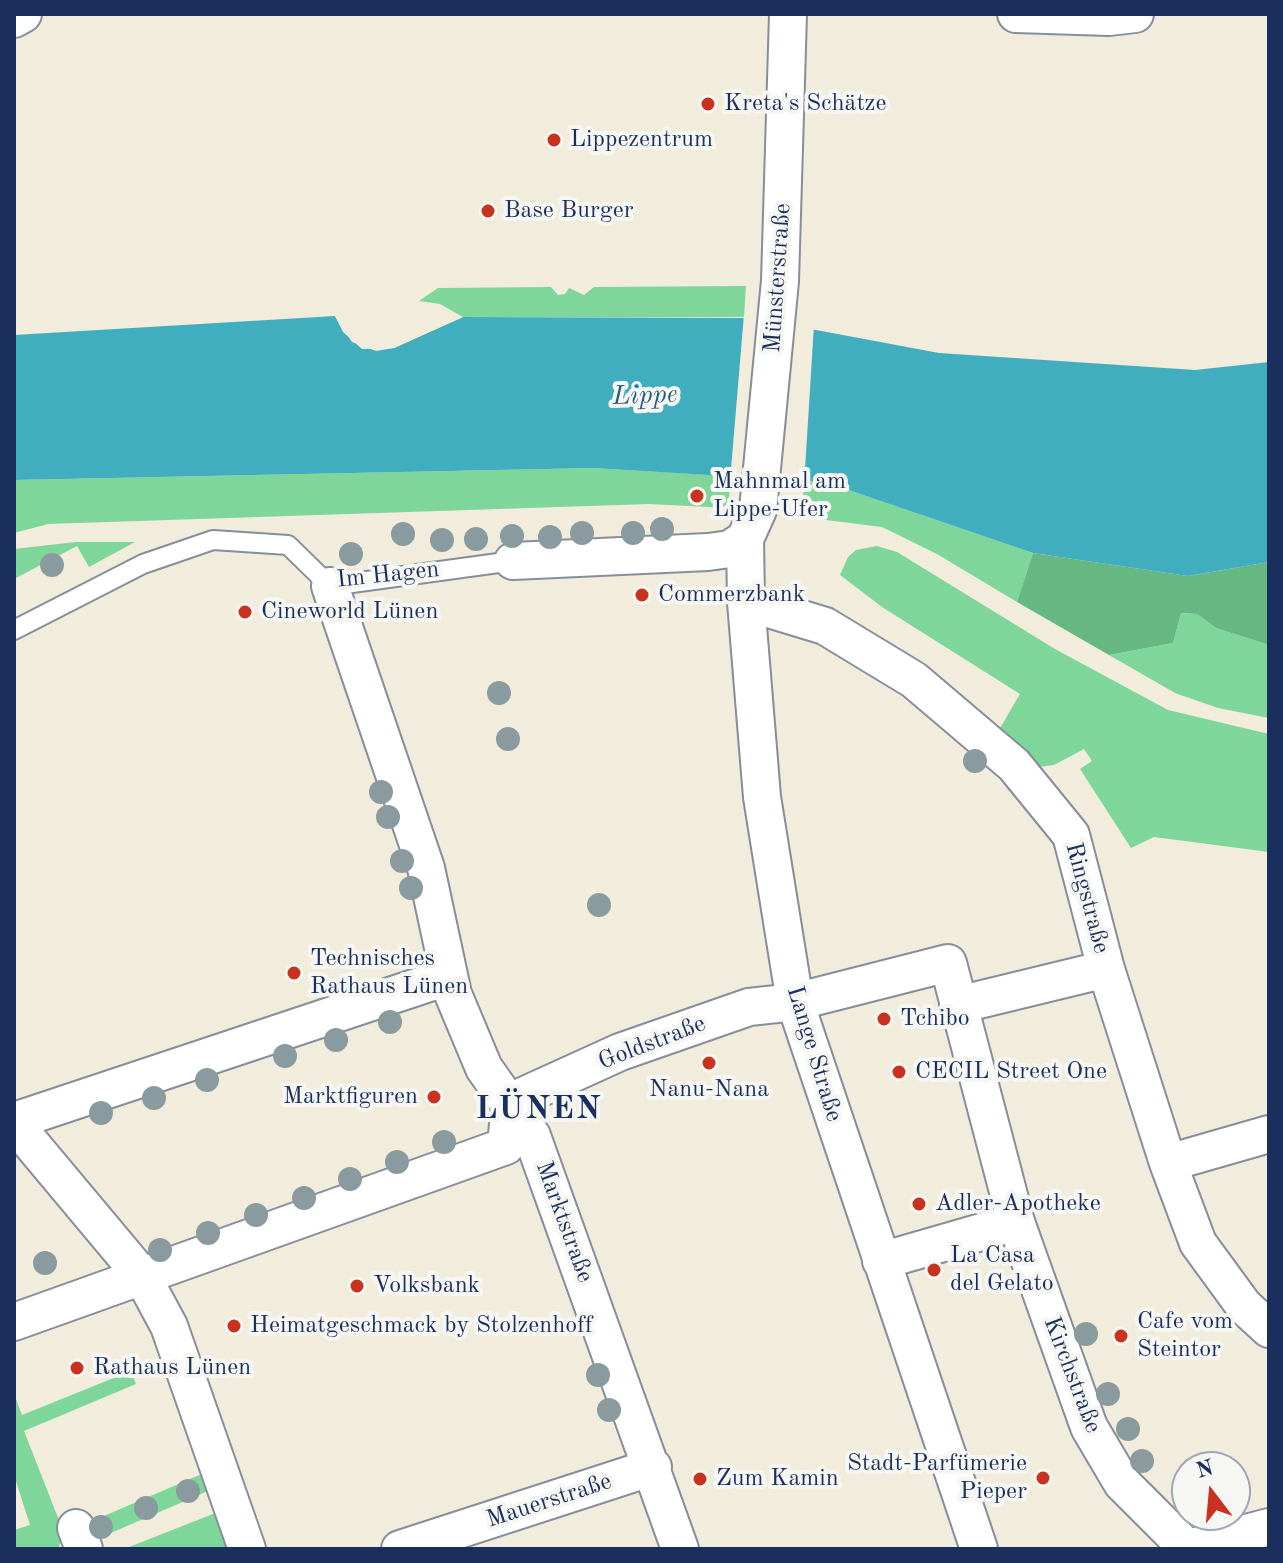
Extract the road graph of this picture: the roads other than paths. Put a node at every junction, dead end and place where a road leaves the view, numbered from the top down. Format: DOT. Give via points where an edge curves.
graph roads {
  1 [pos="23,14"];
  2 [pos="788,14"];
  3 [pos="1016,14"];
  4 [pos="1135,14"];
  5 [pos="14,19"];
  6 [pos="751,525"];
  7 [pos="513,561"];
  8 [pos="330,586"];
  9 [pos="746,602"];
  10 [pos="14,630"];
  11 [pos="1106,969"];
  12 [pos="447,977"];
  13 [pos="795,1002"];
  14 [pos="958,1005"];
  15 [pos="510,1102"];
  16 [pos="15,1122"];
  17 [pos="1269,1134"];
  18 [pos="1168,1163"];
  19 [pos="1016,1222"];
  20 [pos="881,1261"];
  21 [pos="142,1276"];
  22 [pos="14,1322"];
  23 [pos="1269,1329"];
  24 [pos="653,1467"];
  25 [pos="1269,1527"];
  26 [pos="247,1549"];
  27 [pos="400,1549"];
  28 [pos="680,1549"];
  29 [pos="979,1549"];
  30 [pos="1186,1549"];
  1 -- 5 [label="street"];
  2 -- 6 [label="street, Münsterstraße" via="780,281"];
  3 -- 4 [label="street"];
  6 -- 7 [label="street, Im Hagen" via="730,549"];
  6 -- 9 [label="street, Lange Straße"];
  7 -- 8 [label="lane, Im Hagen"];
  8 -- 10 [label="lane, Im Hagen" via="288,545 213,540 143,564"];
  8 -- 12 [label="street, Marktstraße" via="426,868"];
  9 -- 11 [label="street, Ringstraße" via="843,635 914,680 1014,765 1071,835"];
  9 -- 13 [label="street, Lange Straße" via="762,797"];
  11 -- 14 [label="street"];
  11 -- 18 [label="street, Ringstraße"];
  12 -- 15 [label="street, Marktstraße" via="484,1068"];
  12 -- 16 [label="street" via="243,1028"];
  13 -- 14 [label="street, Kirchstraße" via="948,963"];
  13 -- 15 [label="street, Goldstraße" via="749,1007 620,1052"];
  13 -- 20 [label="street, Lange Straße"];
  14 -- 19 [label="street, Kirchstraße"];
  15 -- 21 [label="street" via="506,1146"];
  15 -- 24 [label="street, Marktstraße" via="532,1136"];
  16 -- 21 [label="street"];
  17 -- 18 [label="street"];
  18 -- 23 [label="street, Ringstraße" via="1198,1243 1244,1306"];
  19 -- 20 [label="street"];
  19 -- 30 [label="street, Kirchstraße" via="1089,1427 1122,1483"];
  20 -- 29 [label="street, Lange Straße"];
  21 -- 22 [label="street"];
  21 -- 26 [label="street" via="169,1326"];
  24 -- 27 [label="street, Mauerstraße"];
  24 -- 28 [label="street, Marktstraße"];
  25 -- 30 [label="street"];
}
